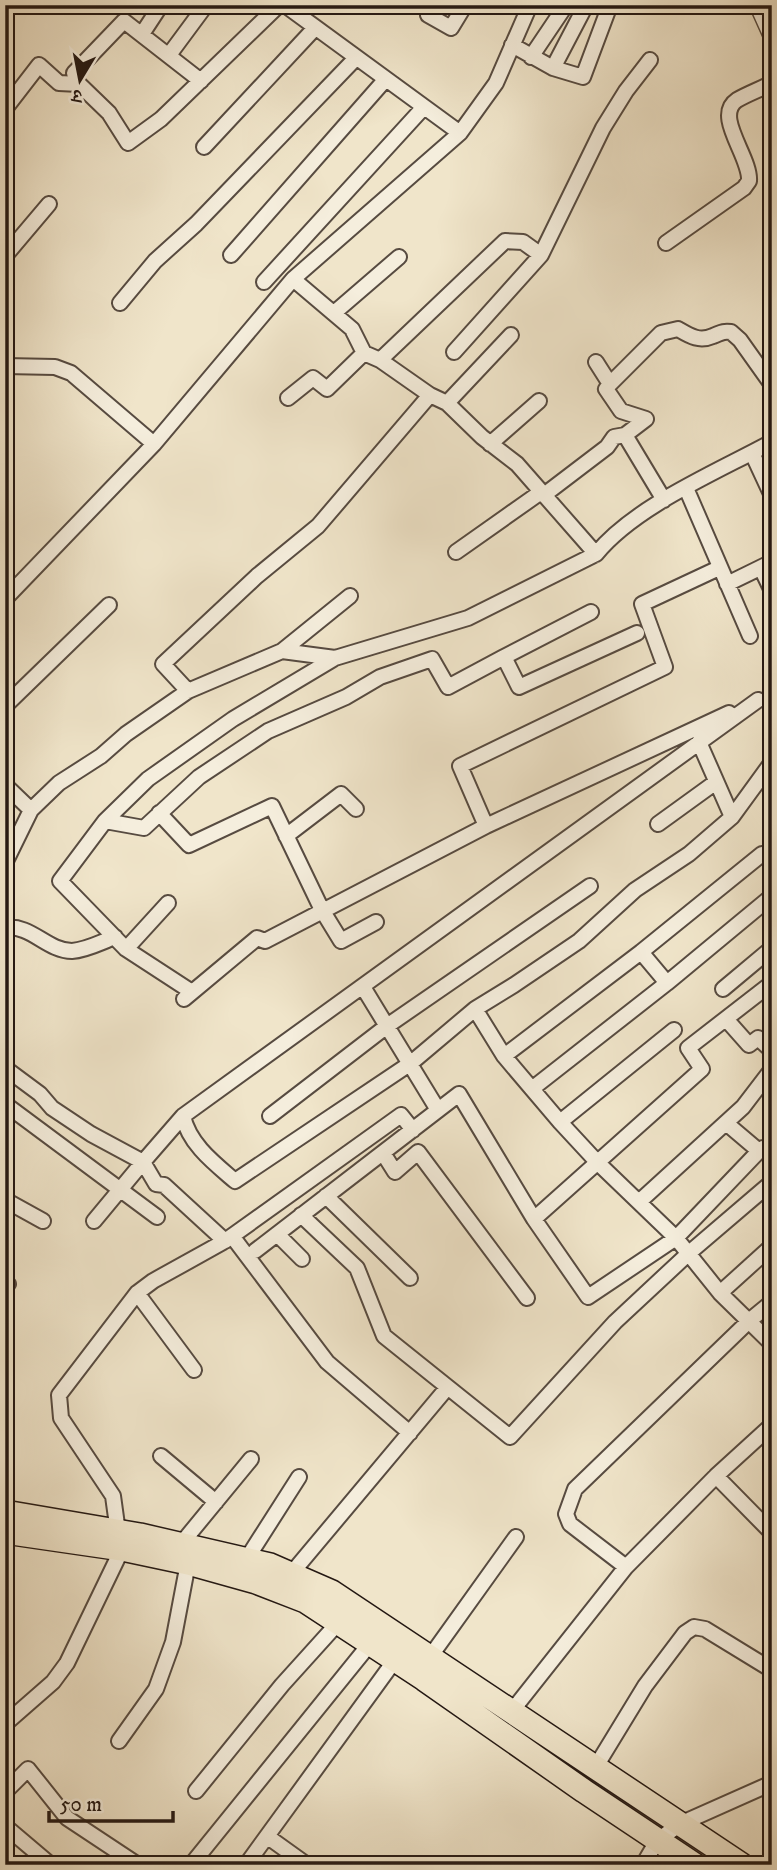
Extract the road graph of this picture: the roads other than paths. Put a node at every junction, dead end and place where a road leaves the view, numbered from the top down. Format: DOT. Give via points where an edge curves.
graph roads {
  1 [pos="161,5"];
  2 [pos="206,5"];
  3 [pos="279,5"];
  4 [pos="285,5"];
  5 [pos="464,5"];
  6 [pos="530,5"];
  7 [pos="566,5"];
  8 [pos="586,5"];
  9 [pos="610,5"];
  10 [pos="759,5"];
  11 [pos="428,15"];
  12 [pos="315,28"];
  13 [pos="142,34"];
  14 [pos="772,34"];
  15 [pos="512,45"];
  16 [pos="169,55"];
  17 [pos="531,57"];
  18 [pos="355,59"];
  19 [pos="650,61"];
  20 [pos="554,68"];
  21 [pos="74,74"];
  22 [pos="385,80"];
  23 [pos="201,81"];
  24 [pos="772,83"];
  25 [pos="424,107"];
  26 [pos="5,109"];
  27 [pos="460,133"];
  28 [pos="204,146"];
  29 [pos="49,204"];
  30 [pos="666,243"];
  31 [pos="231,255"];
  32 [pos="541,255"];
  33 [pos="5,256"];
  34 [pos="398,257"];
  35 [pos="293,279"];
  36 [pos="264,282"];
  37 [pos="120,303"];
  38 [pos="334,313"];
  39 [pos="511,335"];
  40 [pos="454,352"];
  41 [pos="364,353"];
  42 [pos="380,360"];
  43 [pos="596,362"];
  44 [pos="5,366"];
  45 [pos="610,384"];
  46 [pos="772,385"];
  47 [pos="430,396"];
  48 [pos="288,398"];
  49 [pos="539,401"];
  50 [pos="447,403"];
  51 [pos="625,435"];
  52 [pos="772,442"];
  53 [pos="490,443"];
  54 [pos="154,444"];
  55 [pos="752,453"];
  56 [pos="686,488"];
  57 [pos="542,494"];
  58 [pos="772,496"];
  59 [pos="664,500"];
  60 [pos="456,552"];
  61 [pos="596,554"];
  62 [pos="766,565"];
  63 [pos="719,568"];
  64 [pos="727,584"];
  65 [pos="772,591"];
  66 [pos="350,596"];
  67 [pos="5,599"];
  68 [pos="109,605"];
  69 [pos="590,612"];
  70 [pos="637,633"];
  71 [pos="750,636"];
  72 [pos="282,651"];
  73 [pos="504,657"];
  74 [pos="335,658"];
  75 [pos="188,691"];
  76 [pos="9,697"];
  77 [pos="765,697"];
  78 [pos="699,742"];
  79 [pos="771,765"];
  80 [pos="716,782"];
  81 [pos="5,785"];
  82 [pos="356,809"];
  83 [pos="31,810"];
  84 [pos="159,813"];
  85 [pos="732,817"];
  86 [pos="105,821"];
  87 [pos="659,824"];
  88 [pos="486,826"];
  89 [pos="286,836"];
  90 [pos="762,854"];
  91 [pos="5,863"];
  92 [pos="590,886"];
  93 [pos="772,896"];
  94 [pos="168,903"];
  95 [pos="322,910"];
  96 [pos="376,922"];
  97 [pos="5,928"];
  98 [pos="115,937"];
  99 [pos="772,948"];
  100 [pos="126,949"];
  101 [pos="641,952"];
  102 [pos="667,983"];
  103 [pos="772,983"];
  104 [pos="363,986"];
  105 [pos="723,989"];
  106 [pos="475,1009"];
  107 [pos="726,1019"];
  108 [pos="387,1026"];
  109 [pos="674,1030"];
  110 [pos="772,1051"];
  111 [pos="504,1056"];
  112 [pos="411,1063"];
  113 [pos="5,1068"];
  114 [pos="772,1069"];
  115 [pos="533,1088"];
  116 [pos="5,1104"];
  117 [pos="438,1110"];
  118 [pos="184,1116"];
  119 [pos="270,1116"];
  120 [pos="560,1122"];
  121 [pos="726,1123"];
  122 [pos="413,1130"];
  123 [pos="383,1153"];
  124 [pos="766,1154"];
  125 [pos="143,1162"];
  126 [pos="598,1163"];
  127 [pos="772,1182"];
  128 [pos="120,1189"];
  129 [pos="326,1196"];
  130 [pos="5,1200"];
  131 [pos="640,1201"];
  132 [pos="301,1215"];
  133 [pos="158,1217"];
  134 [pos="534,1219"];
  135 [pos="94,1221"];
  136 [pos="43,1222"];
  137 [pos="277,1234"];
  138 [pos="228,1238"];
  139 [pos="676,1238"];
  140 [pos="772,1246"];
  141 [pos="255,1251"];
  142 [pos="689,1253"];
  143 [pos="302,1259"];
  144 [pos="410,1278"];
  145 [pos="137,1293"];
  146 [pos="720,1293"];
  147 [pos="527,1298"];
  148 [pos="772,1302"];
  149 [pos="749,1321"];
  150 [pos="772,1344"];
  151 [pos="194,1370"];
  152 [pos="447,1388"];
  153 [pos="772,1425"];
  154 [pos="410,1433"];
  155 [pos="162,1456"];
  156 [pos="251,1459"];
  157 [pos="716,1476"];
  158 [pos="299,1477"];
  159 [pos="216,1502"];
  160 [pos="5,1512"];
  161 [pos="5,1532"];
  162 [pos="772,1533"];
  163 [pos="516,1537"];
  164 [pos="119,1540"];
  165 [pos="184,1553"];
  166 [pos="246,1560"];
  167 [pos="625,1567"];
  168 [pos="291,1574"];
  169 [pos="338,1623"];
  170 [pos="369,1645"];
  171 [pos="430,1657"];
  172 [pos="395,1660"];
  173 [pos="772,1670"];
  174 [pos="512,1711"];
  175 [pos="5,1724"];
  176 [pos="119,1741"];
  177 [pos="595,1768"];
  178 [pos="772,1783"];
  179 [pos="196,1791"];
  180 [pos="5,1792"];
  181 [pos="680,1824"];
  182 [pos="5,1826"];
  183 [pos="268,1837"];
  184 [pos="657,1841"];
  185 [pos="51,1865"];
  186 [pos="138,1865"];
  187 [pos="191,1865"];
  188 [pos="246,1865"];
  189 [pos="307,1865"];
  190 [pos="643,1865"];
  191 [pos="695,1865"];
  192 [pos="742,1865"];
  1 -- 13 [label="street"];
  2 -- 16 [label="street"];
  3 -- 23 [label="street"];
  4 -- 12 [label="street"];
  5 -- 11 [label="street" via="451,29"];
  6 -- 15 [label="street"];
  7 -- 17 [label="street"];
  8 -- 20 [label="street"];
  9 -- 20 [label="street" via="583,77"];
  10 -- 14 [label="street"];
  12 -- 18 [label="street"];
  12 -- 28 [label="street"];
  13 -- 16 [label="street"];
  13 -- 21 [label="street" via="124,21"];
  15 -- 17 [label="street"];
  15 -- 27 [label="street" via="496,83"];
  16 -- 23 [label="street"];
  17 -- 20 [label="street"];
  18 -- 22 [label="street"];
  18 -- 37 [label="street" via="155,261"];
  19 -- 32 [label="street" via="603,128"];
  22 -- 25 [label="street"];
  22 -- 31 [label="street"];
  23 -- 26 [label="street" via="128,143 108,113 79,84 59,83 39,65"];
  24 -- 30 [label="street" via="738,99 728,113 747,161 749,181"];
  25 -- 27 [label="street"];
  25 -- 36 [label="street"];
  27 -- 35 [label="street"];
  29 -- 33 [label="street"];
  32 -- 40 [label="street"];
  32 -- 42 [label="street" via="523,242 505,242"];
  34 -- 38 [label="street"];
  35 -- 38 [label="street"];
  35 -- 54 [label="street"];
  38 -- 41 [label="street" via="352,329"];
  39 -- 50 [label="street"];
  41 -- 42 [label="street"];
  41 -- 48 [label="street" via="327,389 313,378"];
  42 -- 47 [label="street"];
  43 -- 45 [label="street"];
  44 -- 54 [label="street" via="55,366 71,373"];
  45 -- 46 [label="street" via="661,333 678,329 696,339 730,332"];
  45 -- 51 [label="street" via="606,389 621,411 646,419"];
  47 -- 50 [label="street"];
  47 -- 75 [label="street" via="318,526 163,664"];
  49 -- 53 [label="street"];
  50 -- 53 [label="street"];
  51 -- 57 [label="street" via="614,438"];
  51 -- 59 [label="street"];
  52 -- 55 [label="street"];
  53 -- 57 [label="street" via="517,464"];
  54 -- 67 [label="street"];
  55 -- 56 [label="street"];
  55 -- 58 [label="street"];
  56 -- 59 [label="street"];
  56 -- 63 [label="street"];
  57 -- 60 [label="street"];
  57 -- 61 [label="street"];
  59 -- 61 [label="street" via="610,537"];
  61 -- 74 [label="street" via="468,618"];
  62 -- 64 [label="street"];
  62 -- 65 [label="street"];
  63 -- 64 [label="street"];
  63 -- 88 [label="street" via="642,604 666,667 460,765"];
  64 -- 71 [label="street"];
  66 -- 72 [label="street"];
  68 -- 76 [label="street"];
  69 -- 73 [label="street"];
  70 -- 73 [label="street" via="519,687"];
  72 -- 74 [label="street"];
  72 -- 75 [label="street"];
  73 -- 84 [label="street" via="448,687 432,659 380,677 268,731 199,777"];
  74 -- 86 [label="street" via="233,719 148,779"];
  75 -- 83 [label="street" via="59,783"];
  77 -- 78 [label="street"];
  77 -- 88 [label="street"];
  78 -- 80 [label="street"];
  78 -- 104 [label="street"];
  79 -- 85 [label="street"];
  80 -- 85 [label="street"];
  80 -- 87 [label="street"];
  81 -- 83 [label="street"];
  82 -- 89 [label="street" via="341,794"];
  83 -- 91 [label="street"];
  84 -- 86 [label="street" via="144,828"];
  84 -- 89 [label="street" via="189,845 272,806"];
  85 -- 106 [label="street" via="635,890 579,941"];
  86 -- 98 [label="street" via="60,881"];
  88 -- 95 [label="street"];
  89 -- 95 [label="street"];
  90 -- 101 [label="street"];
  92 -- 108 [label="street"];
  93 -- 102 [label="street"];
  94 -- 100 [label="street"];
  95 -- 96 [label="street" via="341,941"];
  95 -- 100 [label="street" via="265,941 257,938 188,996"];
  97 -- 98 [label="street" via="28,931 56,948 72,951"];
  98 -- 100 [label="street"];
  99 -- 105 [label="street"];
  101 -- 102 [label="street"];
  101 -- 111 [label="street"];
  102 -- 115 [label="street"];
  103 -- 107 [label="street"];
  104 -- 108 [label="street"];
  104 -- 118 [label="street"];
  106 -- 111 [label="street"];
  106 -- 112 [label="street"];
  107 -- 110 [label="street" via="749,1045 758,1038"];
  107 -- 126 [label="street" via="688,1048 702,1069"];
  108 -- 112 [label="street"];
  108 -- 119 [label="street"];
  109 -- 120 [label="street"];
  111 -- 115 [label="street"];
  112 -- 117 [label="street"];
  112 -- 118 [label="street" via="235,1181 186,1130"];
  113 -- 125 [label="street" via="52,1108"];
  114 -- 121 [label="street"];
  115 -- 120 [label="street"];
  116 -- 128 [label="street"];
  117 -- 122 [label="street"];
  117 -- 134 [label="street" via="460,1094"];
  118 -- 125 [label="street"];
  120 -- 126 [label="street"];
  121 -- 124 [label="street"];
  121 -- 131 [label="street"];
  122 -- 123 [label="street"];
  122 -- 138 [label="street" via="401,1115"];
  123 -- 129 [label="street"];
  123 -- 147 [label="street" via="395,1172 418,1152"];
  124 -- 139 [label="street"];
  125 -- 128 [label="street"];
  125 -- 138 [label="street" via="156,1184 164,1185"];
  126 -- 131 [label="street"];
  126 -- 134 [label="street"];
  127 -- 142 [label="street"];
  128 -- 133 [label="street"];
  128 -- 135 [label="street"];
  129 -- 132 [label="street"];
  129 -- 144 [label="street"];
  130 -- 136 [label="street"];
  131 -- 139 [label="street"];
  132 -- 137 [label="street"];
  132 -- 152 [label="street" via="357,1268 384,1336"];
  134 -- 139 [label="street" via="588,1297"];
  137 -- 141 [label="street"];
  137 -- 143 [label="street"];
  138 -- 145 [label="street"];
  138 -- 154 [label="street" via="327,1362"];
  139 -- 142 [label="street"];
  140 -- 146 [label="street"];
  142 -- 146 [label="street"];
  142 -- 152 [label="street" via="615,1322 510,1437"];
  145 -- 151 [label="street"];
  145 -- 164 [label="street" via="59,1395 61,1418 113,1496"];
  146 -- 149 [label="street"];
  148 -- 149 [label="street"];
  149 -- 150 [label="street"];
  149 -- 167 [label="street" via="575,1489 566,1514 570,1524"];
  152 -- 154 [label="street"];
  153 -- 157 [label="street"];
  154 -- 168 [label="street"];
  155 -- 159 [label="street"];
  156 -- 159 [label="street"];
  157 -- 162 [label="street"];
  157 -- 167 [label="street"];
  158 -- 166 [label="street"];
  159 -- 165 [label="street"];
  160 -- 164 [label="main road"];
  161 -- 164 [label="main road"];
  163 -- 171 [label="street"];
  164 -- 165 [label="main road"];
  164 -- 175 [label="street" via="67,1662 53,1682"];
  165 -- 166 [label="main road"];
  165 -- 169 [label="main road" via="282,1590"];
  165 -- 176 [label="street" via="173,1642 156,1689"];
  166 -- 168 [label="main road"];
  167 -- 174 [label="street"];
  168 -- 171 [label="main road" via="332,1592"];
  169 -- 170 [label="main road"];
  169 -- 179 [label="street"];
  170 -- 172 [label="main road"];
  170 -- 187 [label="street"];
  171 -- 174 [label="main road"];
  172 -- 183 [label="street"];
  172 -- 184 [label="main road"];
  173 -- 177 [label="street" via="705,1629 694,1627 645,1686"];
  174 -- 177 [label="main road"];
  177 -- 181 [label="main road"];
  178 -- 181 [label="street"];
  180 -- 186 [label="street" via="28,1769 67,1818"];
  181 -- 184 [label="street"];
  181 -- 192 [label="main road"];
  182 -- 185 [label="street"];
  183 -- 188 [label="street"];
  183 -- 189 [label="street"];
  184 -- 190 [label="street"];
  184 -- 191 [label="main road"];
}
